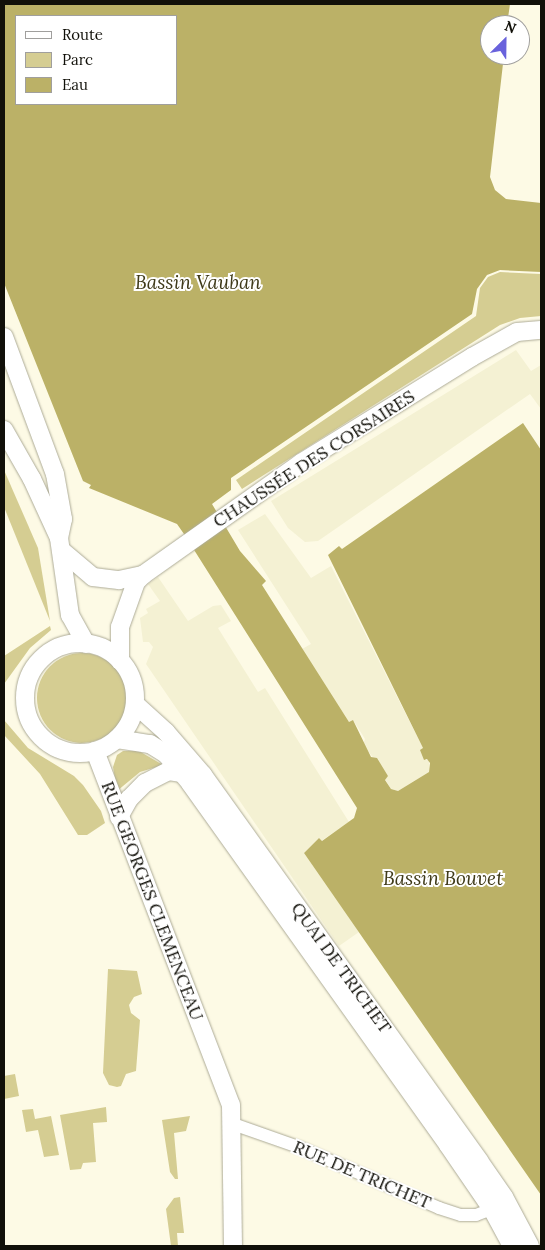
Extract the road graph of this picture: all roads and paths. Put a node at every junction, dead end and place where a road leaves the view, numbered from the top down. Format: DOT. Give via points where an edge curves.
graph roads {
  1 [pos="541,330"];
  2 [pos="4,337"];
  3 [pos="10,364"];
  4 [pos="4,430"];
  5 [pos="60,544"];
  6 [pos="147,572"];
  7 [pos="70,615"];
  8 [pos="120,627"];
  9 [pos="91,645"];
  10 [pos="57,648"];
  11 [pos="120,661"];
  12 [pos="135,704"];
  13 [pos="117,739"];
  14 [pos="95,751"];
  15 [pos="182,773"];
  16 [pos="120,817"];
  17 [pos="233,1124"];
  18 [pos="492,1209"];
  19 [pos="233,1246"];
  20 [pos="512,1246"];
  21 [pos="530,1246"];
  1 -- 6 [label="main road, CHAUSSÉE DES CORSAIRES" via="517,332 492,345 301,464"];
  2 -- 3 [label="main road"];
  3 -- 5 [label="main road" via="56,474 62,519"];
  4 -- 5 [label="main road" via="32,479"];
  5 -- 6 [label="main road" via="93,577 119,580"];
  5 -- 7 [label="main road"];
  6 -- 8 [label="main road, CHAUSSÉE DES CORSAIRES" via="136,582"];
  7 -- 9 [label="main road"];
  7 -- 10 [label="main road"];
  8 -- 9 [label="main road"];
  8 -- 11 [label="main road, CHAUSSÉE DES CORSAIRES"];
  9 -- 10 [label="main road"];
  9 -- 11 [label="main road"];
  10 -- 14 [label="main road" via="33,669 25,701 28,717 36,732 62,751"];
  11 -- 12 [label="main road" via="132,681"];
  12 -- 13 [label="main road" via="126,729"];
  12 -- 21 [label="main road, QUAI DE TRICHET" via="166,732 204,775 504,1197"];
  13 -- 14 [label="main road"];
  13 -- 15 [label="main road, QUAI DE TRICHET" via="150,744 166,754"];
  14 -- 16 [label="main road, RUE GEORGES CLEMENCEAU"];
  15 -- 16 [label="main road" via="169,771 145,783 129,799"];
  15 -- 18 [label="main road, QUAI DE TRICHET"];
  16 -- 17 [label="main road, RUE GEORGES CLEMENCEAU" via="231,1105"];
  17 -- 18 [label="street, RUE DE TRICHET" via="274,1137 454,1213 476,1215"];
  17 -- 19 [label="main road, RUE GEORGES CLEMENCEAU"];
  18 -- 20 [label="main road, QUAI DE TRICHET"];
}
